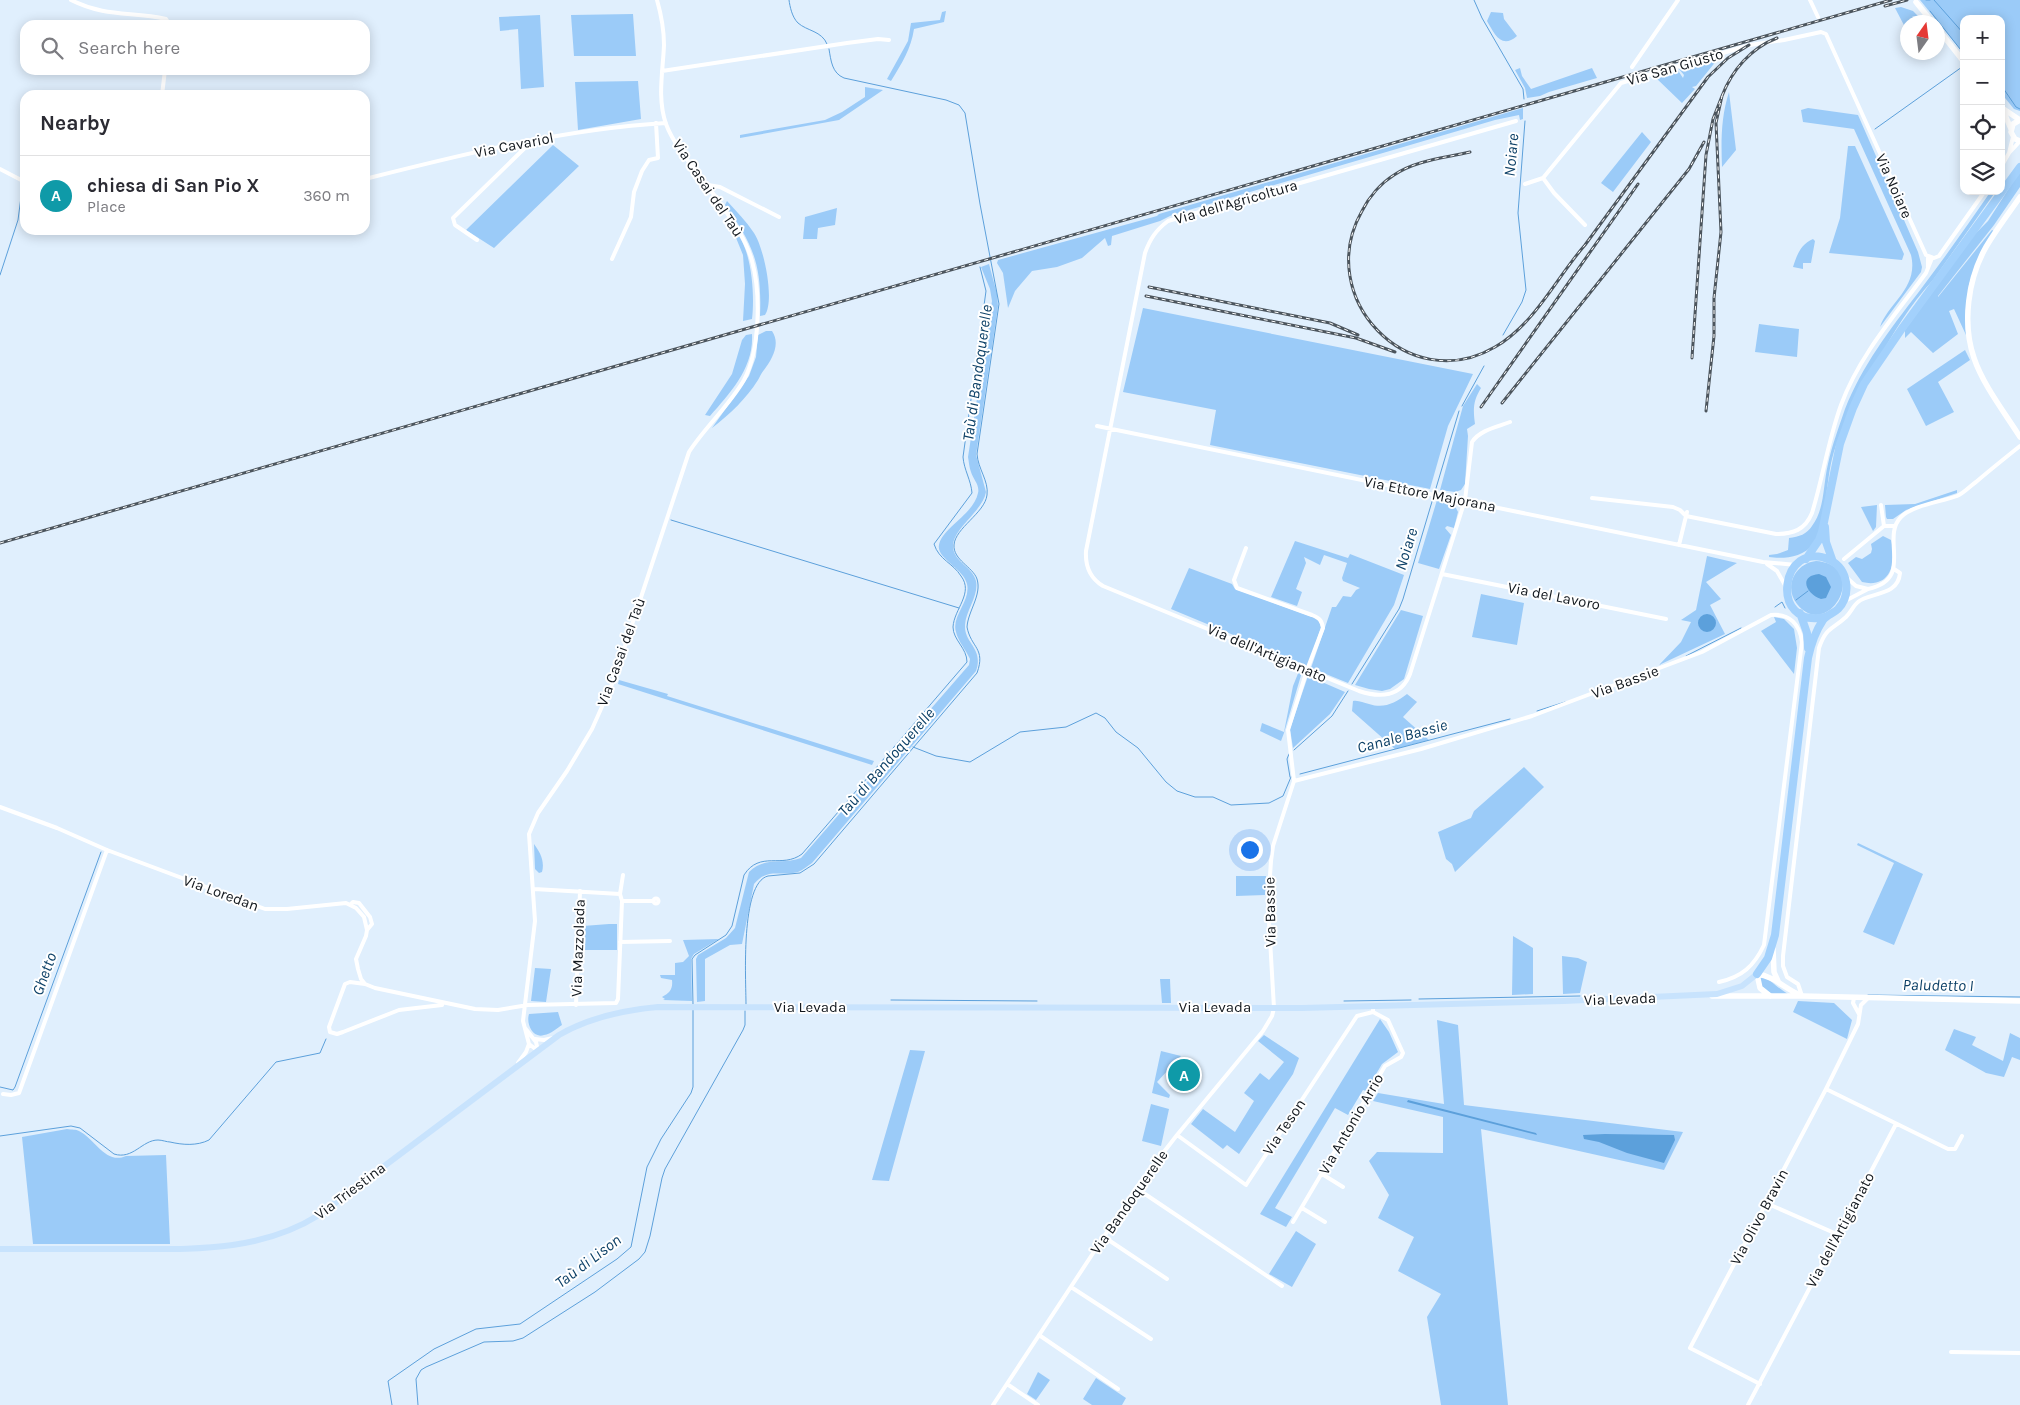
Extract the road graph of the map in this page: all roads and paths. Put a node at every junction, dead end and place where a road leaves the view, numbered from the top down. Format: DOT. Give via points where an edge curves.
graph roads {
  1 [pos="71,0"];
  2 [pos="657,0"];
  3 [pos="1678,0"];
  4 [pos="1810,0"];
  5 [pos="1916,2"];
  6 [pos="1926,15"];
  7 [pos="1818,17"];
  8 [pos="167,20"];
  9 [pos="1825,32"];
  10 [pos="1945,38"];
  11 [pos="889,40"];
  12 [pos="1962,60"];
  13 [pos="1632,67"];
  14 [pos="662,71"];
  15 [pos="164,75"];
  16 [pos="163,90"];
  17 [pos="2005,109"];
  18 [pos="2005,114"];
  19 [pos="2020,120"];
  20 [pos="1516,121"];
  21 [pos="656,123"];
  22 [pos="666,123"];
  23 [pos="2011,129"];
  24 [pos="2012,137"];
  25 [pos="532,141"];
  26 [pos="2020,141"];
  27 [pos="2009,153"];
  28 [pos="2005,160"];
  29 [pos="2020,167"];
  30 [pos="0,169"];
  31 [pos="370,178"];
  32 [pos="1543,178"];
  33 [pos="20,179"];
  34 [pos="1525,184"];
  35 [pos="708,185"];
  36 [pos="1982,195"];
  37 [pos="2020,197"];
  38 [pos="779,217"];
  39 [pos="1585,225"];
  40 [pos="477,240"];
  41 [pos="1930,257"];
  42 [pos="612,259"];
  43 [pos="1510,422"];
  44 [pos="1097,426"];
  45 [pos="1111,430"];
  46 [pos="2020,437"];
  47 [pos="2020,446"];
  48 [pos="1592,498"];
  49 [pos="1466,500"];
  50 [pos="1881,505"];
  51 [pos="1687,514"];
  52 [pos="1825,520"];
  53 [pos="1884,526"];
  54 [pos="1895,526"];
  55 [pos="1679,545"];
  56 [pos="1246,548"];
  57 [pos="1844,558"];
  58 [pos="1806,559"];
  59 [pos="1763,562"];
  60 [pos="1833,562"];
  61 [pos="1796,565"];
  62 [pos="1894,569"];
  63 [pos="1442,574"];
  64 [pos="1845,576"];
  65 [pos="1786,588"];
  66 [pos="1868,589"];
  67 [pos="1843,602"];
  68 [pos="1800,613"];
  69 [pos="1825,617"];
  70 [pos="1666,618"];
  71 [pos="1808,658"];
  72 [pos="1307,670"];
  73 [pos="1294,781"];
  74 [pos="0,807"];
  75 [pos="107,850"];
  76 [pos="624,875"];
  77 [pos="534,889"];
  78 [pos="580,891"];
  79 [pos="620,894"];
  80 [pos="622,901"];
  81 [pos="653,901"];
  82 [pos="670,941"];
  83 [pos="620,942"];
  84 [pos="1773,944"];
  85 [pos="1758,974"];
  86 [pos="1719,982"];
  87 [pos="1779,983"];
  88 [pos="365,984"];
  89 [pos="1700,996"];
  90 [pos="1802,996"];
  91 [pos="1771,997"];
  92 [pos="1839,998"];
  93 [pos="1854,998"];
  94 [pos="1868,998"];
  95 [pos="2020,1001"];
  96 [pos="447,1004"];
  97 [pos="576,1005"];
  98 [pos="1854,1006"];
  99 [pos="524,1007"];
  100 [pos="658,1007"];
  101 [pos="1274,1008"];
  102 [pos="1373,1009"];
  103 [pos="1859,1012"];
  104 [pos="524,1026"];
  105 [pos="559,1035"];
  106 [pos="534,1039"];
  107 [pos="529,1044"];
  108 [pos="538,1051"];
  109 [pos="511,1070"];
  110 [pos="1826,1089"];
  111 [pos="3,1094"];
  112 [pos="1896,1124"];
  113 [pos="1177,1135"];
  114 [pos="1962,1136"];
  115 [pos="1322,1174"];
  116 [pos="1343,1187"];
  117 [pos="1136,1188"];
  118 [pos="1766,1203"];
  119 [pos="1302,1208"];
  120 [pos="1293,1222"];
  121 [pos="1325,1222"];
  122 [pos="1838,1235"];
  123 [pos="1104,1237"];
  124 [pos="0,1248"];
  125 [pos="1168,1279"];
  126 [pos="1282,1286"];
  127 [pos="1071,1287"];
  128 [pos="1039,1335"];
  129 [pos="1151,1339"];
  130 [pos="1952,1352"];
  131 [pos="2020,1353"];
  132 [pos="1007,1384"];
  133 [pos="1760,1384"];
  134 [pos="1118,1389"];
  135 [pos="993,1405"];
  136 [pos="1038,1405"];
  137 [pos="1748,1405"];
  1 -- 8 [label="street" via="109,14"];
  2 -- 14 [label="street, Via Casai del Taù" via="664,43"];
  3 -- 13 [label="street"];
  4 -- 7 [label="street"];
  5 -- 6 [label="main road"];
  9 -- 32 [label="street, Via San Giusto" via="1750,45 1621,83"];
  9 -- 41 [label="street, Via Noiare" via="1923,249"];
  10 -- 12 [label="main road"];
  11 -- 14 [label="street" via="847,43"];
  14 -- 22 [label="street, Via Casai del Taù" via="661,101"];
  15 -- 16 [label="street"];
  17 -- 19 [label="main road"];
  18 -- 23 [label="main road"];
  19 -- 23 [label="main road"];
  20 -- 45 [label="street, Via dell'Agricoltura" via="1168,221 1159,228 1145,253"];
  21 -- 22 [label="street, Via Cavariol"];
  21 -- 25 [label="street, Via Cavariol"];
  21 -- 42 [label="street" via="658,158 649,160 642,171 634,192 631,217"];
  22 -- 35 [label="street, Via Casai del Taù" via="677,146"];
  23 -- 24 [label="main road"];
  24 -- 26 [label="main road"];
  24 -- 27 [label="street"];
  25 -- 31 [label="street, Via Cavariol"];
  25 -- 40 [label="street" via="453,218 455,225"];
  26 -- 27 [label="street"];
  27 -- 28 [label="street"];
  29 -- 52 [label="highway" via="1864,384 1840,444"];
  30 -- 33 [label="street"];
  32 -- 34 [label="street"];
  32 -- 39 [label="street"];
  35 -- 38 [label="street" via="720,186"];
  35 -- 77 [label="street, Via Casai del Taù" via="738,230 752,260 757,317 751,362 743,382 689,452 626,648 602,707 567,771 533,820 528,834"];
  36 -- 41 [label="street" via="1946,248 1939,256"];
  37 -- 46 [label="main road" via="1979,262 1971,290 1968,324 1974,359"];
  41 -- 51 [label="street" via="1926,273 1871,348 1842,403 1827,446 1816,502 1808,523 1800,530 1776,534"];
  43 -- 49 [label="street, Via dell'Artigianato" via="1492,428 1472,442"];
  44 -- 45 [label="street, Via Ettore Majorana"];
  45 -- 49 [label="street, Via Ettore Majorana"];
  45 -- 72 [label="street, Via dell'Artigianato" via="1086,551 1092,576 1104,586"];
  47 -- 54 [label="street" via="1959,495 1908,512"];
  48 -- 51 [label="street" via="1673,507"];
  49 -- 55 [label="street, Via Ettore Majorana"];
  49 -- 63 [label="street, Via dell'Artigianato"];
  50 -- 53 [label="street"];
  51 -- 55 [label="street"];
  52 -- 58 [label="highway" via="1819,540"];
  52 -- 60 [label="highway" via="1826,542"];
  53 -- 54 [label="street"];
  53 -- 57 [label="street"];
  54 -- 62 [label="street"];
  55 -- 59 [label="street, Via Ettore Majorana"];
  56 -- 72 [label="street" via="1234,580 1237,588 1312,615 1322,622 1323,628"];
  58 -- 60 [label="highway" via="1820,557"];
  58 -- 61 [label="highway"];
  59 -- 61 [label="street, Via Ettore Majorana"];
  59 -- 65 [label="street" via="1777,571"];
  60 -- 64 [label="highway"];
  61 -- 65 [label="highway"];
  62 -- 66 [label="street" via="1882,584"];
  62 -- 90 [label="street" via="1900,576 1891,588 1859,601 1845,618 1825,633 1819,648 1783,956 1788,977 1798,984"];
  63 -- 70 [label="street, Via del Lavoro"];
  63 -- 72 [label="street, Via dell'Artigianato" via="1410,674 1402,687 1388,695 1375,696"];
  64 -- 66 [label="street" via="1856,586"];
  64 -- 67 [label="highway" via="1847,589"];
  65 -- 68 [label="highway" via="1790,603"];
  66 -- 67 [label="street"];
  67 -- 69 [label="highway"];
  68 -- 69 [label="highway" via="1812,618"];
  68 -- 71 [label="highway" via="1807,633"];
  69 -- 71 [label="highway"];
  71 -- 84 [label="highway"];
  72 -- 73 [label="street" via="1288,730"];
  73 -- 86 [label="street, Via Bassie" via="1421,749 1532,716 1668,666 1702,652 1771,615 1782,615 1795,623 1802,642 1764,945 1751,967"];
  73 -- 101 [label="street, Via Bassie" via="1273,846 1269,877"];
  74 -- 75 [label="street, Via Loredan"];
  75 -- 88 [label="street, Via Loredan" via="265,909 351,904 360,912 367,930 356,959"];
  75 -- 111 [label="street" via="18,1093"];
  76 -- 79 [label="street"];
  77 -- 78 [label="street"];
  77 -- 99 [label="street, Via Casai del Taù" via="535,921"];
  78 -- 79 [label="street"];
  78 -- 97 [label="street, Via Mazzolada"];
  79 -- 80 [label="street"];
  80 -- 81 [label="street"];
  80 -- 83 [label="street"];
  82 -- 83 [label="street"];
  83 -- 97 [label="street" via="618,999 614,1004"];
  84 -- 85 [label="highway"];
  84 -- 87 [label="main road" via="1774,972"];
  85 -- 87 [label="main road, Via Levada"];
  85 -- 89 [label="main road" via="1735,989"];
  85 -- 91 [label="main road" via="1760,988"];
  87 -- 90 [label="main road, Via Levada"];
  88 -- 96 [label="street" via="391,993"];
  88 -- 96 [label="street" via="345,984 330,1032 337,1034 399,1010"];
  89 -- 91 [label="main road, Via Levada"];
  89 -- 102 [label="main road, Via Levada"];
  90 -- 91 [label="main road, Via Levada"];
  90 -- 92 [label="main road, Via Levada"];
  92 -- 93 [label="main road, Via Levada"];
  92 -- 98 [label="street"];
  93 -- 94 [label="main road, Via Levada"];
  93 -- 98 [label="street"];
  93 -- 103 [label="street"];
  94 -- 95 [label="main road, Via Levada"];
  94 -- 103 [label="street, Via Olivo Bravin"];
  96 -- 99 [label="street" via="498,1010"];
  97 -- 99 [label="street"];
  98 -- 103 [label="street"];
  99 -- 104 [label="street, Via Casai del Taù"];
  100 -- 101 [label="main road, Via Levada"];
  100 -- 105 [label="main road, Via Triestina" via="624,1010"];
  101 -- 102 [label="main road, Via Levada"];
  101 -- 113 [label="street, Via Bandoquerelle" via="1263,1031"];
  102 -- 113 [label="street, Via Teson" via="1357,1016 1246,1185"];
  102 -- 115 [label="street, Via Antonio Arrio" via="1388,1020 1403,1053 1385,1066"];
  103 -- 110 [label="street, Via Olivo Bravin" via="1858,1024"];
  104 -- 106 [label="street"];
  104 -- 107 [label="street, Via Casai del Taù"];
  105 -- 106 [label="street" via="544,1040"];
  105 -- 108 [label="main road, Via Triestina"];
  106 -- 108 [label="street"];
  107 -- 108 [label="street"];
  107 -- 109 [label="street"];
  108 -- 109 [label="main road, Via Triestina"];
  109 -- 124 [label="main road, Via Triestina" via="319,1214 282,1234 245,1244 200,1248"];
  110 -- 112 [label="street"];
  110 -- 118 [label="street, Via Olivo Bravin"];
  112 -- 114 [label="street" via="1951,1150 1955,1149"];
  112 -- 122 [label="street, Via dell'Artigianato"];
  113 -- 117 [label="street, Via Bandoquerelle"];
  115 -- 116 [label="street"];
  115 -- 119 [label="street, Via Antonio Arrio"];
  117 -- 123 [label="street, Via Bandoquerelle"];
  117 -- 126 [label="street"];
  118 -- 122 [label="street"];
  118 -- 133 [label="street, Via Olivo Bravin" via="1690,1348"];
  119 -- 120 [label="street, Via Antonio Arrio"];
  119 -- 121 [label="street"];
  122 -- 133 [label="street, Via dell'Artigianato"];
  123 -- 125 [label="street"];
  123 -- 127 [label="street, Via Bandoquerelle"];
  127 -- 128 [label="street, Via Bandoquerelle"];
  127 -- 129 [label="street"];
  128 -- 132 [label="street, Via Bandoquerelle"];
  128 -- 134 [label="street"];
  130 -- 131 [label="street"];
  132 -- 135 [label="street, Via Bandoquerelle"];
  132 -- 136 [label="street"];
  133 -- 137 [label="street, Via dell'Artigianato"];
}
